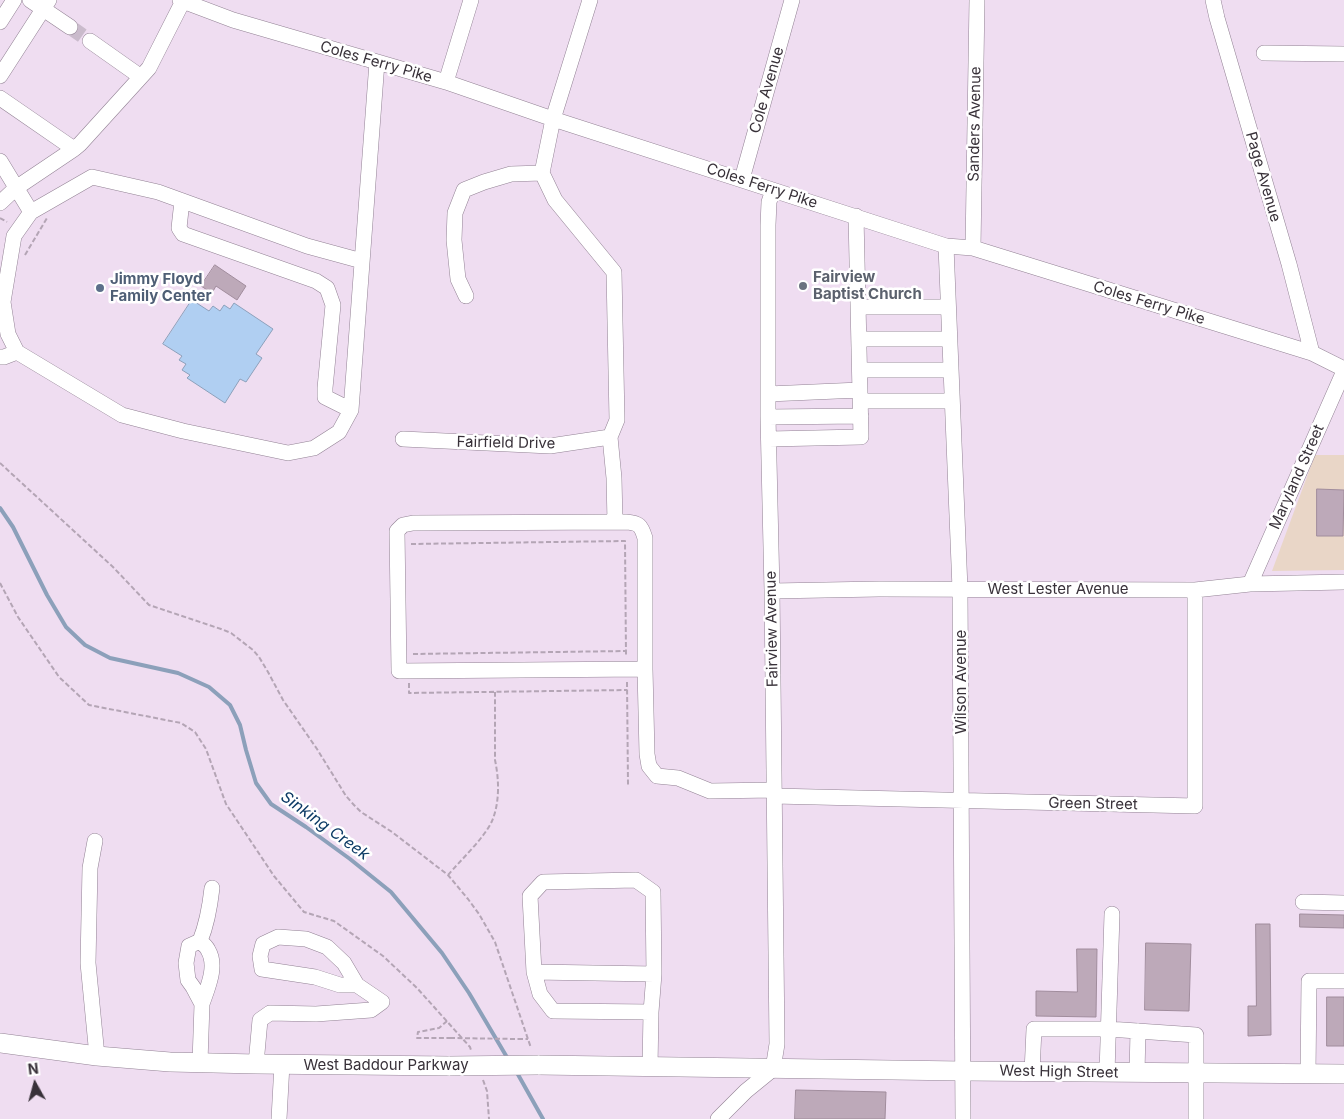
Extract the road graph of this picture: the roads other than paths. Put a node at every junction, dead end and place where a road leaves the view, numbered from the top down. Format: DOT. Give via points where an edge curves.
graph roads {
  1 [pos="14,0"];
  2 [pos="30,0"];
  3 [pos="471,0"];
  4 [pos="590,0"];
  5 [pos="792,0"];
  6 [pos="976,0"];
  7 [pos="1214,0"];
  8 [pos="182,1"];
  9 [pos="46,4"];
  10 [pos="0,22"];
  11 [pos="70,27"];
  12 [pos="90,41"];
  13 [pos="1264,53"];
  14 [pos="1344,54"];
  15 [pos="377,62"];
  16 [pos="0,76"];
  17 [pos="141,77"];
  18 [pos="446,82"];
  19 [pos="0,98"];
  20 [pos="553,119"];
  21 [pos="74,149"];
  22 [pos="0,161"];
  23 [pos="542,173"];
  24 [pos="742,179"];
  25 [pos="16,188"];
  26 [pos="773,190"];
  27 [pos="182,201"];
  28 [pos="0,203"];
  29 [pos="31,212"];
  30 [pos="856,216"];
  31 [pos="946,246"];
  32 [pos="973,248"];
  33 [pos="11,254"];
  34 [pos="362,262"];
  35 [pos="466,296"];
  36 [pos="858,307"];
  37 [pos="948,307"];
  38 [pos="859,339"];
  39 [pos="949,339"];
  40 [pos="17,352"];
  41 [pos="1312,353"];
  42 [pos="0,357"];
  43 [pos="860,370"];
  44 [pos="951,370"];
  45 [pos="1344,370"];
  46 [pos="768,394"];
  47 [pos="952,401"];
  48 [pos="861,402"];
  49 [pos="351,410"];
  50 [pos="768,417"];
  51 [pos="610,437"];
  52 [pos="403,439"];
  53 [pos="768,439"];
  54 [pos="615,522"];
  55 [pos="1344,582"];
  56 [pos="1250,584"];
  57 [pos="960,589"];
  58 [pos="1195,590"];
  59 [pos="772,591"];
  60 [pos="646,669"];
  61 [pos="774,793"];
  62 [pos="962,801"];
  63 [pos="95,841"];
  64 [pos="212,888"];
  65 [pos="1303,902"];
  66 [pos="1344,903"];
  67 [pos="1112,914"];
  68 [pos="200,941"];
  69 [pos="534,972"];
  70 [pos="654,974"];
  71 [pos="1344,981"];
  72 [pos="357,985"];
  73 [pos="202,1004"];
  74 [pos="651,1012"];
  75 [pos="1108,1029"];
  76 [pos="1138,1031"];
  77 [pos="0,1043"];
  78 [pos="97,1056"];
  79 [pos="200,1062"];
  80 [pos="256,1064"];
  81 [pos="282,1064"];
  82 [pos="650,1067"];
  83 [pos="773,1069"];
  84 [pos="963,1071"];
  85 [pos="1032,1072"];
  86 [pos="1107,1073"];
  87 [pos="1137,1073"];
  88 [pos="1196,1074"];
  89 [pos="1308,1074"];
  90 [pos="1344,1074"];
  91 [pos="279,1119"];
  92 [pos="718,1119"];
  93 [pos="963,1119"];
  94 [pos="1196,1119"];
  1 -- 10 [label="street"];
  2 -- 9 [label="street"];
  3 -- 18 [label="street"];
  4 -- 20 [label="street"];
  5 -- 24 [label="street, Cole Avenue"];
  6 -- 32 [label="street, Sanders Avenue"];
  7 -- 41 [label="street, Page Avenue"];
  8 -- 15 [label="street, Coles Ferry Pike" via="233,20"];
  8 -- 17 [label="street" via="149,68"];
  9 -- 11 [label="street"];
  9 -- 16 [label="street"];
  12 -- 17 [label="street"];
  13 -- 14 [label="street"];
  15 -- 18 [label="street, Coles Ferry Pike"];
  15 -- 34 [label="street"];
  17 -- 21 [label="street"];
  18 -- 20 [label="street, Coles Ferry Pike"];
  19 -- 21 [label="street"];
  20 -- 23 [label="street"];
  20 -- 24 [label="street, Coles Ferry Pike"];
  21 -- 25 [label="street"];
  22 -- 25 [label="street"];
  23 -- 35 [label="street" via="511,174 464,190 455,213 454,240 458,279"];
  23 -- 51 [label="street" via="554,200 614,272 617,420"];
  24 -- 26 [label="street, Coles Ferry Pike"];
  25 -- 28 [label="street"];
  25 -- 29 [label="street"];
  26 -- 30 [label="street, Coles Ferry Pike"];
  26 -- 46 [label="street, Fairview Avenue" via="768,224"];
  27 -- 29 [label="street" via="158,192 92,177"];
  27 -- 34 [label="street"];
  27 -- 49 [label="street" via="179,228 183,234 328,288 333,305 325,397"];
  29 -- 33 [label="street" via="14,236"];
  30 -- 31 [label="street, Coles Ferry Pike"];
  30 -- 36 [label="street"];
  31 -- 32 [label="street, Coles Ferry Pike"];
  31 -- 37 [label="street, Wilson Avenue"];
  32 -- 41 [label="street, Coles Ferry Pike"];
  33 -- 40 [label="street" via="4,302 8,334"];
  34 -- 49 [label="street"];
  36 -- 37 [label="street"];
  36 -- 38 [label="street"];
  37 -- 39 [label="street, Wilson Avenue"];
  38 -- 39 [label="street"];
  38 -- 43 [label="street"];
  39 -- 44 [label="street, Wilson Avenue"];
  40 -- 42 [label="street"];
  40 -- 49 [label="street" via="122,415 288,453 314,448 339,432"];
  41 -- 45 [label="street, Coles Ferry Pike"];
  43 -- 44 [label="street"];
  43 -- 48 [label="street"];
  44 -- 47 [label="street, Wilson Avenue"];
  45 -- 56 [label="street, Maryland Street"];
  46 -- 48 [label="street"];
  46 -- 50 [label="street, Fairview Avenue"];
  47 -- 48 [label="street"];
  47 -- 57 [label="street, Wilson Avenue"];
  48 -- 50 [label="street"];
  48 -- 53 [label="street" via="862,437"];
  50 -- 53 [label="street, Fairview Avenue"];
  51 -- 52 [label="street, Fairfield Drive" via="550,446"];
  51 -- 54 [label="street"];
  53 -- 59 [label="street, Fairview Avenue"];
  54 -- 60 [label="street" via="636,523 642,528 645,538"];
  54 -- 60 [label="street" via="403,525 397,531 399,671"];
  55 -- 56 [label="street, West Lester Avenue"];
  56 -- 58 [label="street, West Lester Avenue"];
  57 -- 58 [label="street, West Lester Avenue"];
  57 -- 59 [label="street, West Lester Avenue"];
  57 -- 62 [label="street, Wilson Avenue"];
  58 -- 62 [label="street, Green Street" via="1195,806"];
  59 -- 61 [label="street, Fairview Avenue"];
  60 -- 61 [label="street, Green Street" via="648,760 657,776 678,778 710,792"];
  61 -- 62 [label="street, Green Street"];
  61 -- 83 [label="street, Fairview Avenue" via="777,1044"];
  62 -- 84 [label="street, Wilson Avenue"];
  63 -- 78 [label="street" via="90,868 88,963"];
  64 -- 68 [label="street" via="209,913"];
  65 -- 66 [label="street"];
  67 -- 75 [label="street"];
  68 -- 73 [label="street" via="212,960"];
  68 -- 73 [label="street" via="189,946 186,963 188,980"];
  69 -- 70 [label="street"];
  69 -- 70 [label="street" via="530,896 543,882 636,880 653,892"];
  69 -- 74 [label="street" via="540,994 553,1011"];
  70 -- 74 [label="street"];
  71 -- 89 [label="street" via="1309,980"];
  72 -- 72 [label="street" via="344,964 327,948 306,939 278,937 263,944 260,956 262,969 315,977 340,985"];
  72 -- 80 [label="street" via="382,1002 371,1010 270,1013 260,1020"];
  73 -- 79 [label="street"];
  74 -- 82 [label="street"];
  75 -- 76 [label="street"];
  75 -- 85 [label="street" via="1034,1029"];
  75 -- 86 [label="street"];
  76 -- 87 [label="street"];
  76 -- 88 [label="street" via="1196,1035"];
  77 -- 78 [label="main road, West Baddour Parkway"];
  78 -- 79 [label="main road, West Baddour Parkway"];
  79 -- 80 [label="main road, West Baddour Parkway"];
  80 -- 81 [label="main road, West Baddour Parkway"];
  81 -- 82 [label="main road, West Baddour Parkway, bridge"];
  81 -- 91 [label="street"];
  82 -- 83 [label="main road, West Baddour Parkway"];
  83 -- 84 [label="main road, West High Street"];
  83 -- 92 [label="street"];
  84 -- 85 [label="main road, West High Street"];
  84 -- 93 [label="street, Wilson Avenue"];
  85 -- 86 [label="main road, West High Street"];
  86 -- 87 [label="main road, West High Street"];
  87 -- 88 [label="main road, West High Street"];
  88 -- 89 [label="main road, West High Street"];
  88 -- 94 [label="street"];
  89 -- 90 [label="main road, West High Street"];
}
